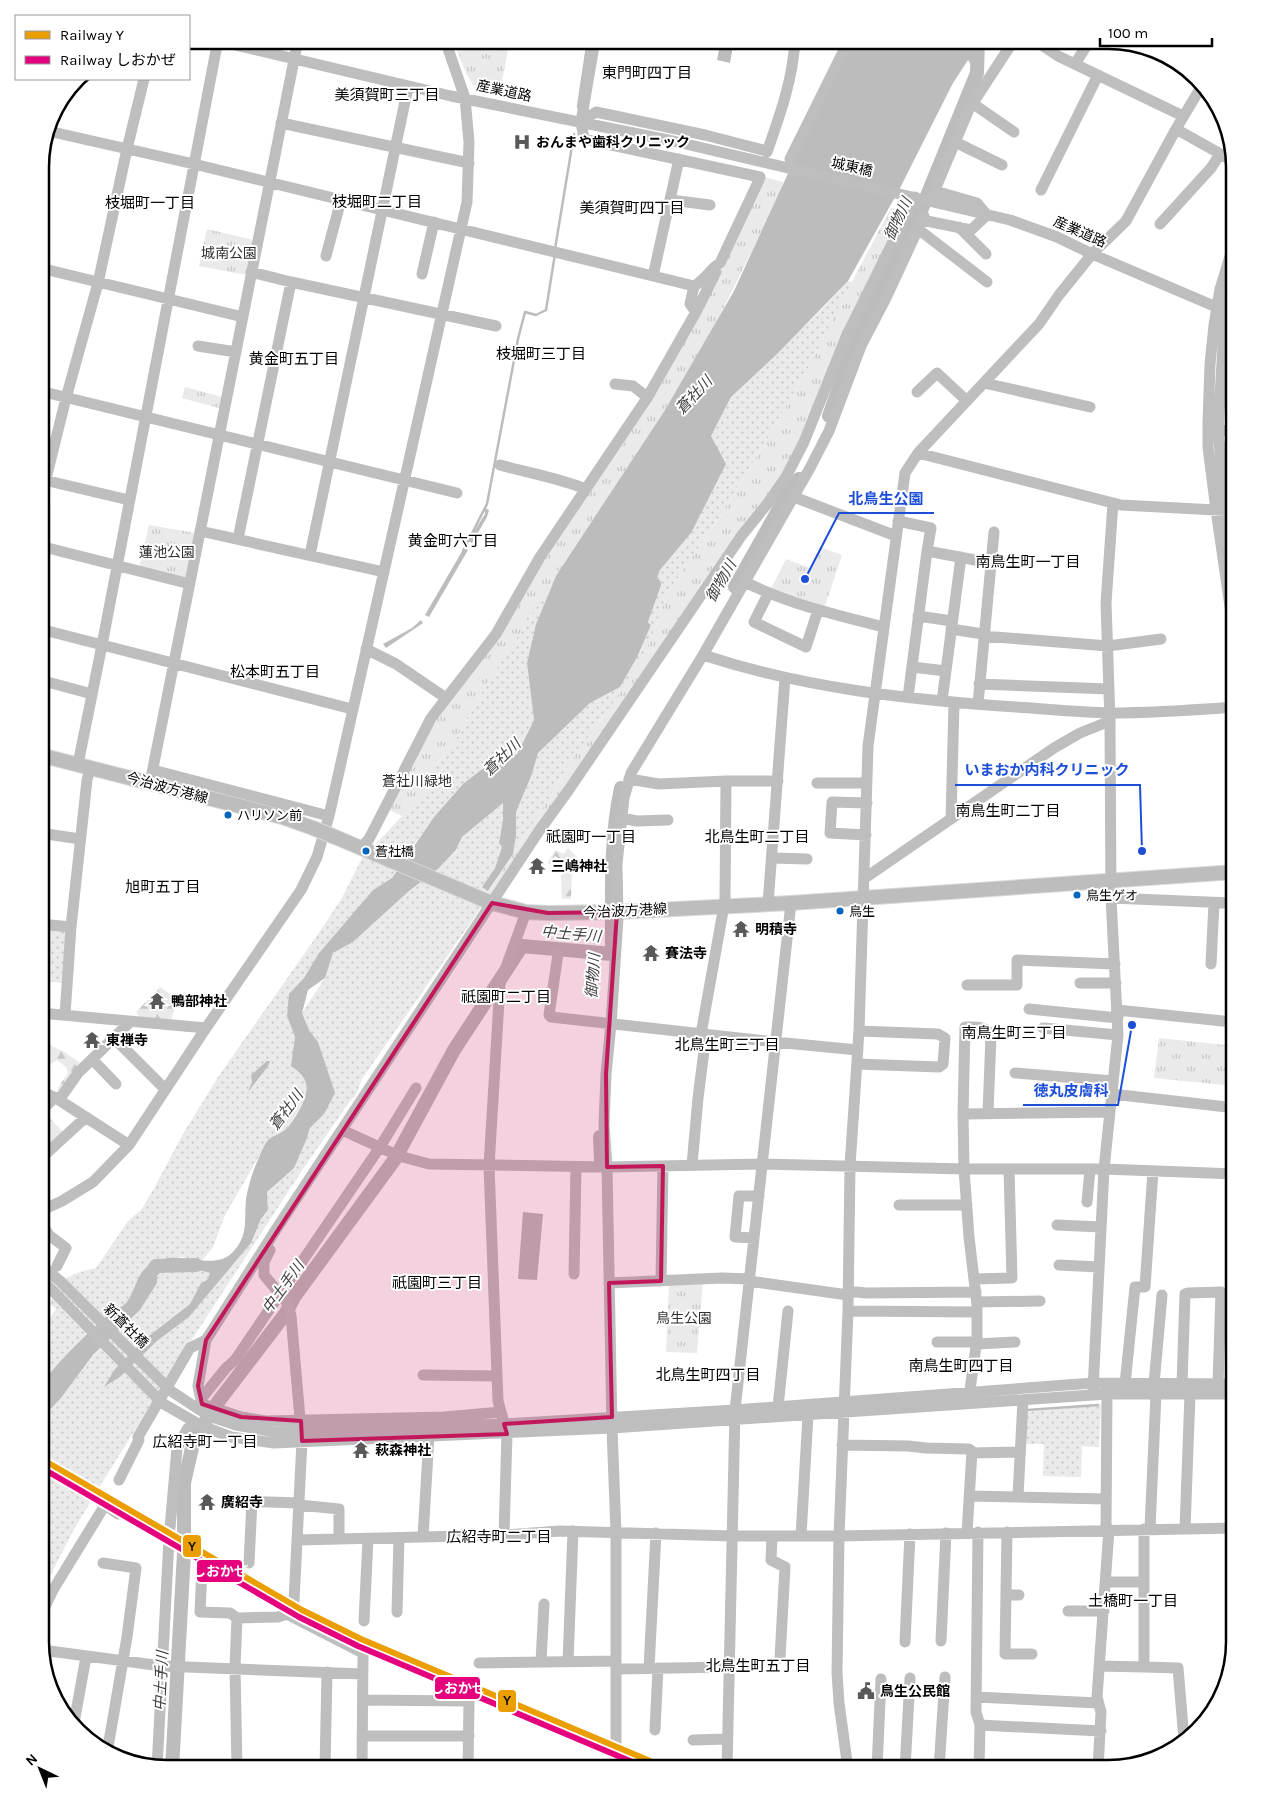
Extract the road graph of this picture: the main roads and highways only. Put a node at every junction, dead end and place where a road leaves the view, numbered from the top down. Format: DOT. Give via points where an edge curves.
graph roads {
  1 [pos="49,757"];
  2 [pos="1226,873"];
  1 -- 2 [label="main road, 今治波方港線, bridge" via="282,817 491,902 526,912 570,914 792,903"];
}
